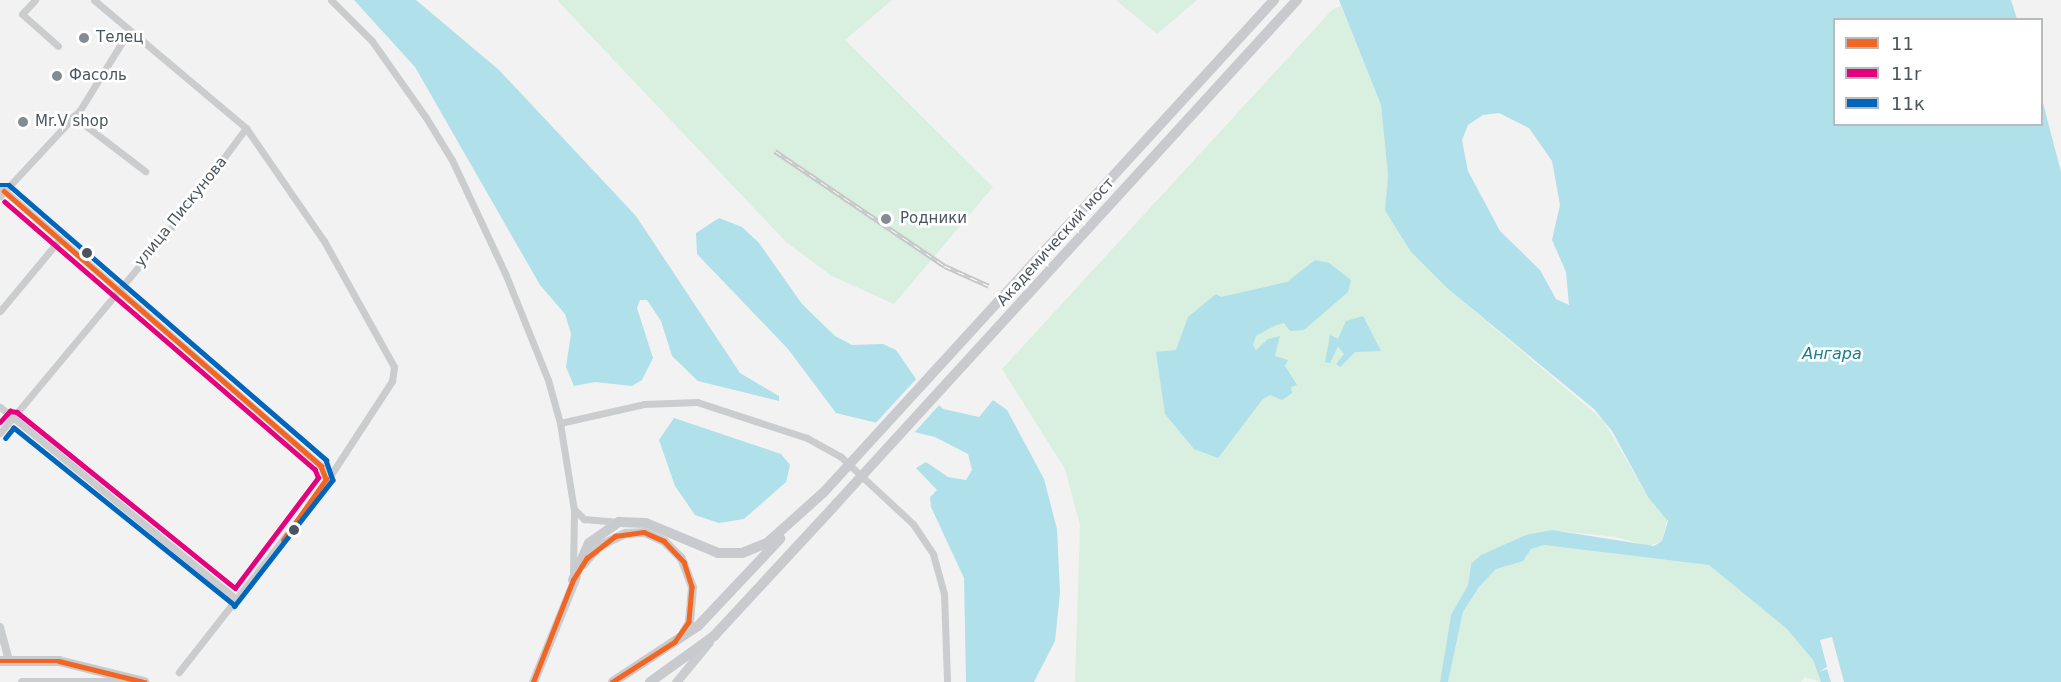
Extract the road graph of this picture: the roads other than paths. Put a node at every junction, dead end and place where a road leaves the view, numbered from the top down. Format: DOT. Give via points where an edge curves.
graph roads {
  1 [pos="35,0"];
  2 [pos="94,0"];
  3 [pos="331,0"];
  4 [pos="1274,0"];
  5 [pos="1297,0"];
  6 [pos="129,31"];
  7 [pos="58,46"];
  8 [pos="73,116"];
  9 [pos="246,128"];
  10 [pos="145,171"];
  11 [pos="1,191"];
  12 [pos="60,238"];
  13 [pos="118,288"];
  14 [pos="0,311"];
  15 [pos="0,406"];
  16 [pos="13,418"];
  17 [pos="560,423"];
  18 [pos="0,433"];
  19 [pos="326,479"];
  20 [pos="574,510"];
  21 [pos="799,516"];
  22 [pos="619,522"];
  23 [pos="573,580"];
  24 [pos="236,599"];
  25 [pos="0,627"];
  26 [pos="714,636"];
  27 [pos="675,642"];
  28 [pos="4,661"];
  29 [pos="179,672"];
  30 [pos="22,682"];
  31 [pos="118,682"];
  32 [pos="144,682"];
  33 [pos="533,682"];
  34 [pos="613,682"];
  35 [pos="650,682"];
  36 [pos="676,682"];
  37 [pos="947,682"];
  1 -- 7 [label="street" via="22,14"];
  2 -- 6 [label="street"];
  3 -- 17 [label="street" via="395,69 452,160 505,273 548,380"];
  4 -- 21 [label="main road, Академический мост, bridge"];
  5 -- 26 [label="main road, Академический мост, bridge"];
  6 -- 8 [label="street"];
  6 -- 9 [label="street"];
  8 -- 10 [label="street"];
  8 -- 11 [label="street"];
  9 -- 13 [label="street, улица Пискунова" via="183,213"];
  9 -- 19 [label="street" via="324,242 394,367 392,381"];
  11 -- 12 [label="street"];
  12 -- 13 [label="street"];
  12 -- 14 [label="street"];
  13 -- 16 [label="street, улица Пискунова"];
  13 -- 19 [label="street" via="321,466"];
  15 -- 16 [label="street"];
  16 -- 18 [label="street, улица Пискунова"];
  16 -- 24 [label="street"];
  17 -- 20 [label="street"];
  17 -- 37 [label="street" via="644,404 698,402 773,425 836,453 913,524 933,554 944,594"];
  19 -- 24 [label="street"];
  20 -- 22 [label="street" via="584,519"];
  20 -- 23 [label="street"];
  21 -- 22 [label="main road" via="767,543 733,554 712,551 645,523"];
  21 -- 27 [label="main road" via="727,597"];
  22 -- 23 [label="main road" via="589,543"];
  23 -- 27 [label="main road" via="592,552 611,538 633,532 658,537 681,558 692,587 689,622"];
  23 -- 33 [label="main road"];
  24 -- 29 [label="street"];
  25 -- 28 [label="street"];
  26 -- 35 [label="main road, Академический мост"];
  26 -- 36 [label="main road"];
  27 -- 34 [label="main road"];
  28 -- 32 [label="main road" via="59,661"];
  30 -- 31 [label="main road"];
}
